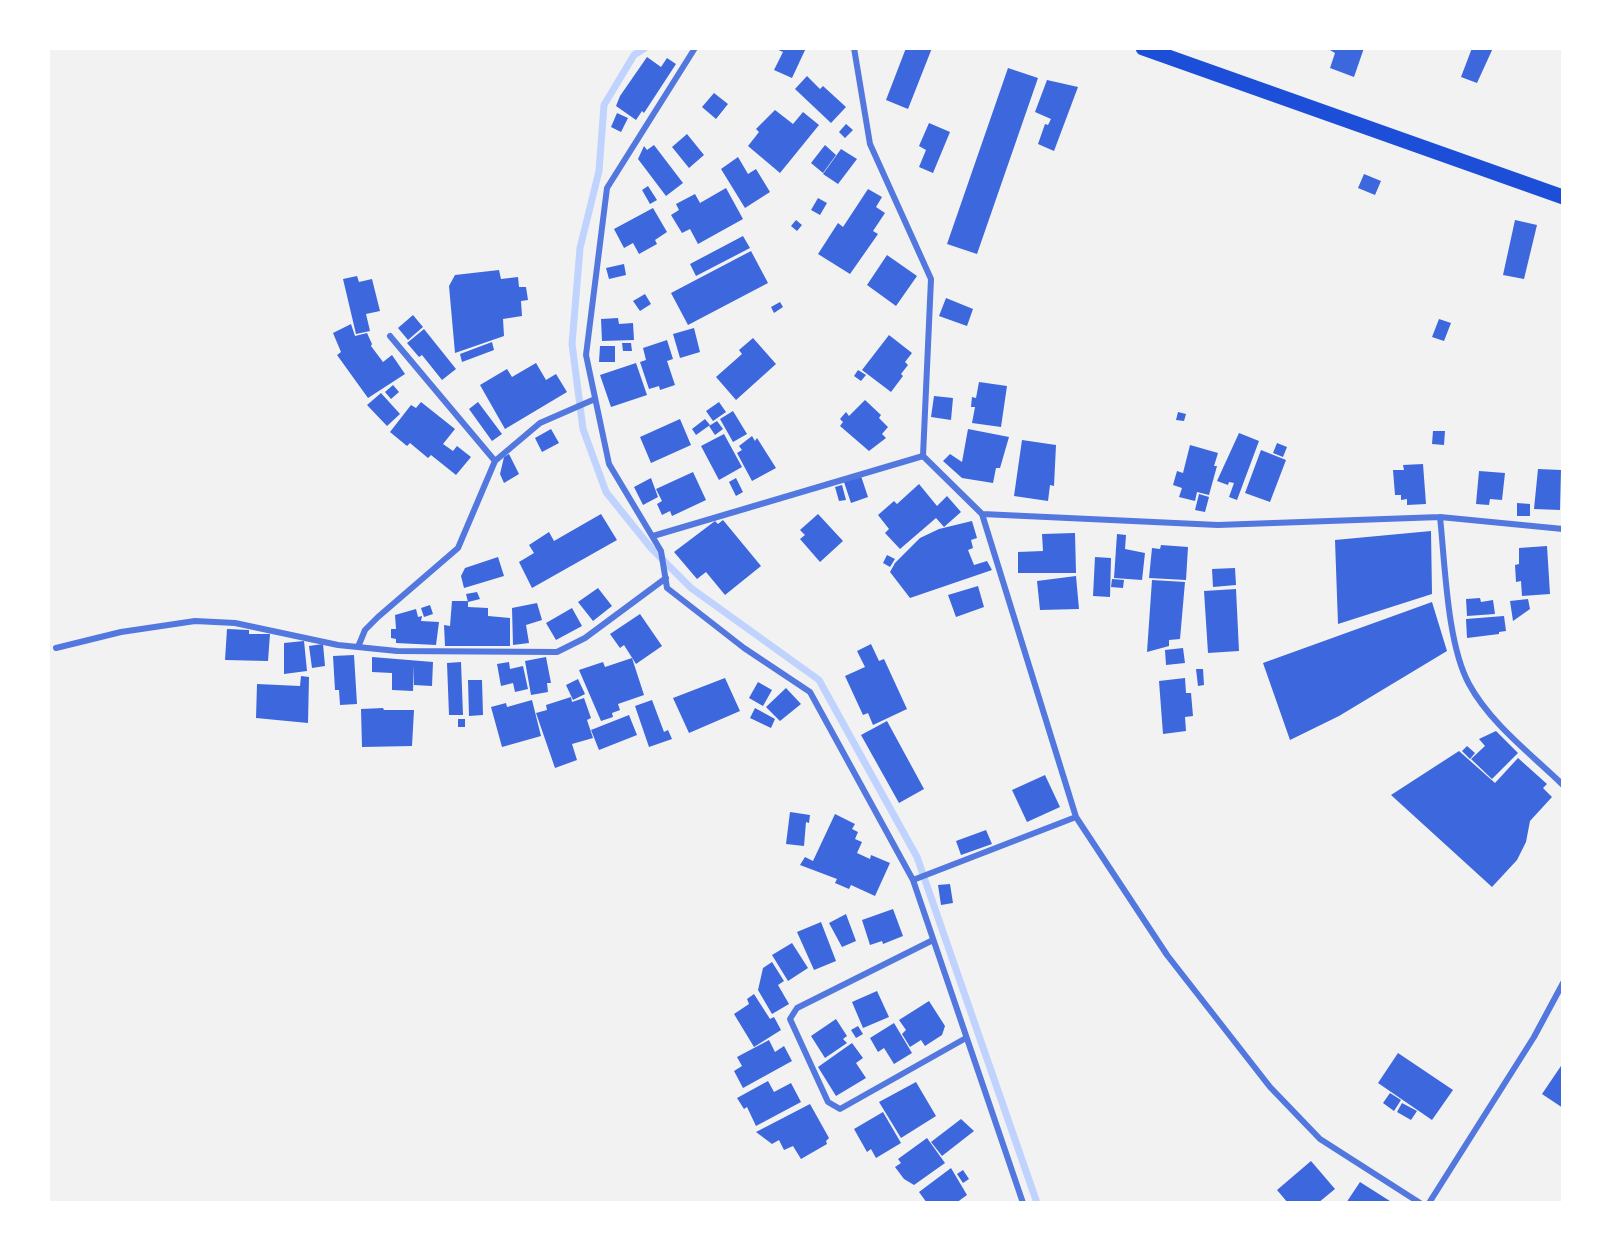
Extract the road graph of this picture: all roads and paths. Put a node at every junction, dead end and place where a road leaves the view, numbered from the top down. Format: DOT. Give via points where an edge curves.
graph roads {
  1 [pos="695,48"];
  2 [pos="854,48"];
  3 [pos="1143,48"];
  4 [pos="1563,197"];
  5 [pos="390,336"];
  6 [pos="594,400"];
  7 [pos="923,456"];
  8 [pos="495,461"];
  9 [pos="982,514"];
  10 [pos="1440,517"];
  11 [pos="1563,529"];
  12 [pos="653,536"];
  13 [pos="666,578"];
  14 [pos="358,647"];
  15 [pos="56,648"];
  16 [pos="1563,784"];
  17 [pos="1076,817"];
  18 [pos="913,880"];
  19 [pos="933,940"];
  20 [pos="1563,983"];
  21 [pos="966,1038"];
  22 [pos="1023,1203"];
  23 [pos="1420,1203"];
  24 [pos="1429,1203"];
  1 -- 6 [label="street" via="607,188 586,355"];
  2 -- 7 [label="street" via="870,144 931,279"];
  3 -- 4 [label="main road"];
  5 -- 8 [label="street"];
  6 -- 8 [label="street" via="540,423"];
  6 -- 12 [label="street" via="609,464"];
  7 -- 9 [label="street"];
  7 -- 12 [label="street"];
  8 -- 14 [label="street" via="458,548 378,617 365,630"];
  9 -- 10 [label="street" via="1218,525"];
  9 -- 17 [label="street"];
  10 -- 11 [label="street"];
  10 -- 16 [label="street" via="1452,633 1468,684 1494,718"];
  12 -- 13 [label="street" via="662,550"];
  13 -- 14 [label="street" via="585,638 557,652 397,651"];
  13 -- 18 [label="street" via="667,588 744,648 810,692"];
  14 -- 15 [label="street" via="235,623 195,621 122,632"];
  17 -- 18 [label="street"];
  17 -- 23 [label="street" via="1167,956 1270,1087 1320,1139"];
  18 -- 19 [label="street"];
  19 -- 21 [label="street"];
  19 -- 21 [label="street" via="797,1008 790,1019 828,1102 840,1109"];
  20 -- 24 [label="street" via="1534,1037"];
  21 -- 22 [label="street"];
}
